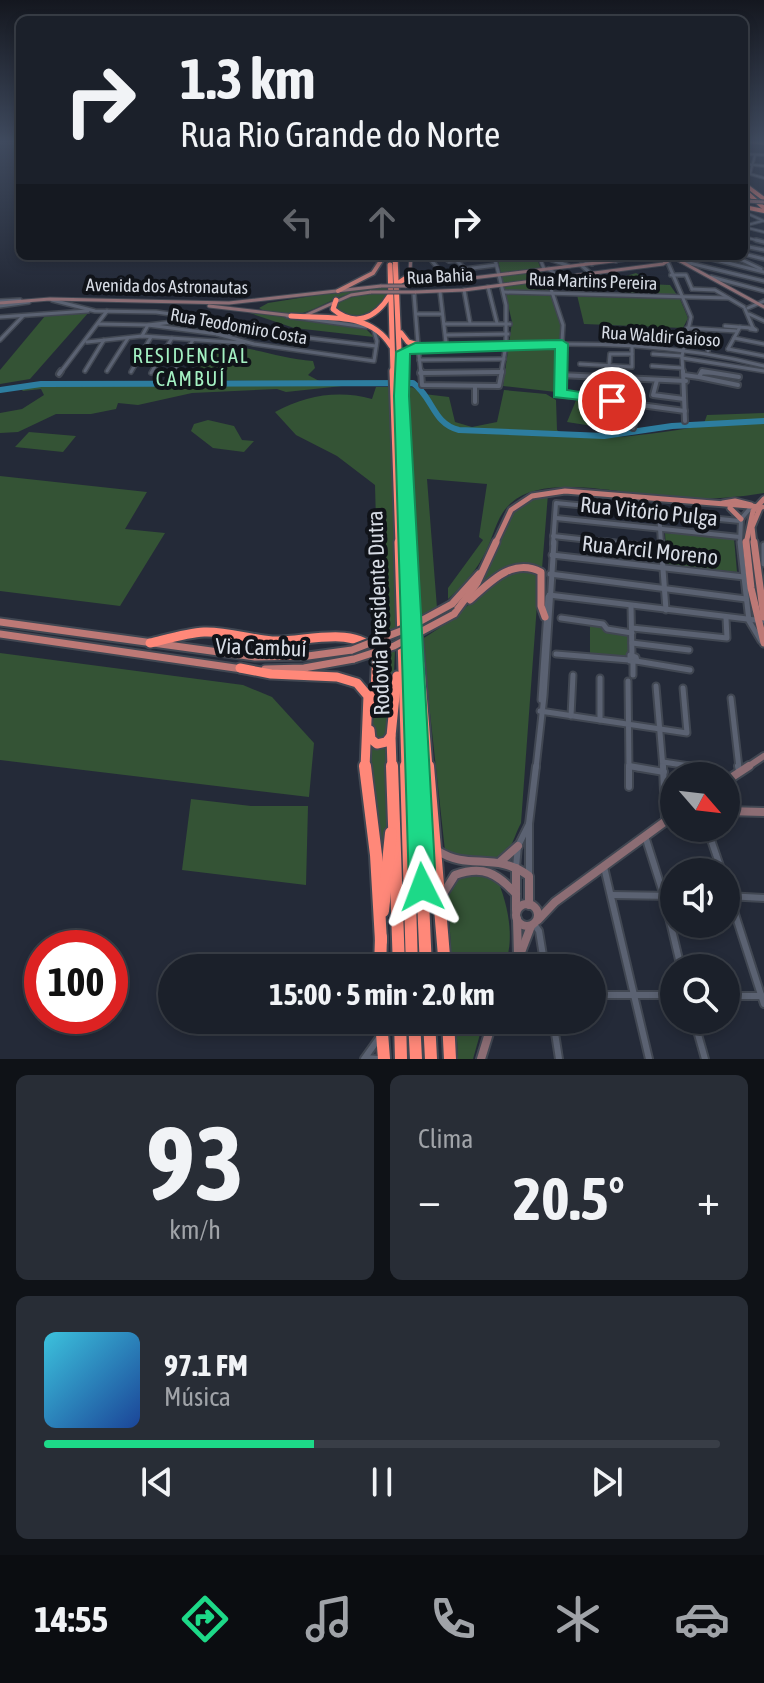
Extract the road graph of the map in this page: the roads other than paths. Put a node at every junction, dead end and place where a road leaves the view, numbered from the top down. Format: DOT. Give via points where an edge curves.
graph roads {
  1 [pos="748,195"];
  2 [pos="764,200"];
  3 [pos="754,201"];
  4 [pos="748,206"];
  5 [pos="748,208"];
  6 [pos="764,221"];
  7 [pos="387,260"];
  8 [pos="391,260"];
  9 [pos="392,260"];
  10 [pos="396,260"];
  11 [pos="411,260"];
  12 [pos="432,260"];
  13 [pos="446,260"];
  14 [pos="495,260"];
  15 [pos="542,260"];
  16 [pos="552,260"];
  17 [pos="582,260"];
  18 [pos="623,260"];
  19 [pos="672,260"];
  20 [pos="679,260"];
  21 [pos="683,260"];
  22 [pos="715,260"];
  23 [pos="742,260"];
  24 [pos="457,261"];
  25 [pos="616,261"];
  26 [pos="668,263"];
  27 [pos="726,263"];
  28 [pos="592,264"];
  29 [pos="496,265"];
  30 [pos="581,265"];
  31 [pos="569,266"];
  32 [pos="465,269"];
  33 [pos="547,269"];
  34 [pos="717,269"];
  35 [pos="764,271"];
  36 [pos="410,272"];
  37 [pos="589,272"];
  38 [pos="419,275"];
  39 [pos="499,275"];
  40 [pos="671,275"];
  41 [pos="558,276"];
  42 [pos="448,277"];
  43 [pos="547,277"];
  44 [pos="474,278"];
  45 [pos="719,281"];
  46 [pos="764,281"];
  47 [pos="397,284"];
  48 [pos="502,285"];
  49 [pos="488,287"];
  50 [pos="439,288"];
  51 [pos="692,289"];
  52 [pos="464,290"];
  53 [pos="338,291"];
  54 [pos="764,291"];
  55 [pos="371,292"];
  56 [pos="504,292"];
  57 [pos="415,293"];
  58 [pos="553,293"];
  59 [pos="390,294"];
  60 [pos="682,297"];
  61 [pos="696,297"];
  62 [pos="728,298"];
  63 [pos="280,299"];
  64 [pos="336,300"];
  65 [pos="18,302"];
  66 [pos="68,302"];
  67 [pos="0,303"];
  68 [pos="763,303"];
  69 [pos="746,309"];
  70 [pos="95,311"];
  71 [pos="107,311"];
  72 [pos="265,313"];
  73 [pos="24,314"];
  74 [pos="416,314"];
  75 [pos="442,314"];
  76 [pos="289,316"];
  77 [pos="0,317"];
  78 [pos="204,318"];
  79 [pos="326,321"];
  80 [pos="764,321"];
  81 [pos="230,322"];
  82 [pos="99,324"];
  83 [pos="443,324"];
  84 [pos="470,324"];
  85 [pos="497,324"];
  86 [pos="510,324"];
  87 [pos="148,325"];
  88 [pos="725,326"];
  89 [pos="398,328"];
  90 [pos="687,328"];
  91 [pos="738,328"];
  92 [pos="685,333"];
  93 [pos="217,334"];
  94 [pos="508,334"];
  95 [pos="445,335"];
  96 [pos="142,336"];
  97 [pos="292,336"];
  98 [pos="151,337"];
  99 [pos="237,337"];
  100 [pos="128,338"];
  101 [pos="172,338"];
  102 [pos="734,338"];
  103 [pos="0,340"];
  104 [pos="104,340"];
  105 [pos="193,340"];
  106 [pos="87,342"];
  107 [pos="254,344"];
  108 [pos="562,344"];
  109 [pos="764,344"];
  110 [pos="376,346"];
  111 [pos="418,346"];
  112 [pos="506,346"];
  113 [pos="632,346"];
  114 [pos="683,349"];
  115 [pos="728,349"];
  116 [pos="393,351"];
  117 [pos="708,351"];
  118 [pos="632,354"];
  119 [pos="653,354"];
  120 [pos="725,354"];
  121 [pos="764,356"];
  122 [pos="682,357"];
  123 [pos="504,359"];
  124 [pos="400,360"];
  125 [pos="419,360"];
  126 [pos="580,364"];
  127 [pos="609,366"];
  128 [pos="652,366"];
  129 [pos="682,368"];
  130 [pos="764,369"];
  131 [pos="85,371"];
  132 [pos="107,371"];
  133 [pos="131,372"];
  134 [pos="502,372"];
  135 [pos="151,373"];
  136 [pos="420,373"];
  137 [pos="59,374"];
  138 [pos="171,375"];
  139 [pos="560,375"];
  140 [pos="684,375"];
  141 [pos="397,377"];
  142 [pos="699,377"];
  143 [pos="739,377"];
  144 [pos="657,380"];
  145 [pos="686,381"];
  146 [pos="738,385"];
  147 [pos="475,387"];
  148 [pos="398,390"];
  149 [pos="684,399"];
  150 [pos="475,402"];
  151 [pos="639,404"];
  152 [pos="685,411"];
  153 [pos="685,421"];
  154 [pos="633,428"];
  155 [pos="735,501"];
  156 [pos="712,505"];
  157 [pos="723,506"];
  158 [pos="758,506"];
  159 [pos="659,511"];
  160 [pos="554,518"];
  161 [pos="741,520"];
  162 [pos="659,528"];
  163 [pos="553,536"];
  164 [pos="745,541"];
  165 [pos="764,543"];
  166 [pos="660,548"];
  167 [pos="552,555"];
  168 [pos="408,558"];
  169 [pos="486,565"];
  170 [pos="753,566"];
  171 [pos="661,567"];
  172 [pos="764,573"];
  173 [pos="550,574"];
  174 [pos="744,577"];
  175 [pos="665,588"];
  176 [pos="549,595"];
  177 [pos="746,599"];
  178 [pos="464,605"];
  179 [pos="631,606"];
  180 [pos="666,610"];
  181 [pos="545,617"];
  182 [pos="561,618"];
  183 [pos="726,618"];
  184 [pos="762,620"];
  185 [pos="749,621"];
  186 [pos="0,622"];
  187 [pos="632,630"];
  188 [pos="400,631"];
  189 [pos="0,634"];
  190 [pos="150,643"];
  191 [pos="632,643"];
  192 [pos="764,644"];
  193 [pos="689,650"];
  194 [pos="556,654"];
  195 [pos="632,660"];
  196 [pos="240,668"];
  197 [pos="690,670"];
  198 [pos="573,675"];
  199 [pos="633,675"];
  200 [pos="600,678"];
  201 [pos="628,681"];
  202 [pos="656,686"];
  203 [pos="683,688"];
  204 [pos="731,698"];
  205 [pos="541,700"];
  206 [pos="540,711"];
  207 [pos="571,716"];
  208 [pos="600,720"];
  209 [pos="629,724"];
  210 [pos="661,730"];
  211 [pos="391,736"];
  212 [pos="764,756"];
  213 [pos="663,762"];
  214 [pos="738,762"];
  215 [pos="629,766"];
  216 [pos="660,771"];
  217 [pos="740,771"];
  218 [pos="629,787"];
  219 [pos="394,797"];
  220 [pos="740,813"];
  221 [pos="763,815"];
  222 [pos="529,824"];
  223 [pos="660,825"];
  224 [pos="645,836"];
  225 [pos="518,846"];
  226 [pos="436,850"];
  227 [pos="499,862"];
  228 [pos="516,867"];
  229 [pos="604,867"];
  230 [pos="529,876"];
  231 [pos="660,883"];
  232 [pos="516,894"];
  233 [pos="612,895"];
  234 [pos="660,896"];
  235 [pos="740,897"];
  236 [pos="441,898"];
  237 [pos="764,898"];
  238 [pos="555,902"];
  239 [pos="531,906"];
  240 [pos="517,915"];
  241 [pos="535,923"];
  242 [pos="740,931"];
  243 [pos="381,941"];
  244 [pos="381,954"];
  245 [pos="399,954"];
  246 [pos="412,954"];
  247 [pos="425,954"];
  248 [pos="444,954"];
  249 [pos="516,954"];
  250 [pos="521,954"];
  251 [pos="543,954"];
  252 [pos="606,995"];
  253 [pos="660,995"];
  254 [pos="634,996"];
  255 [pos="740,997"];
  256 [pos="763,999"];
  257 [pos="377,1034"];
  258 [pos="381,1034"];
  259 [pos="400,1034"];
  260 [pos="415,1034"];
  261 [pos="430,1034"];
  262 [pos="449,1034"];
  263 [pos="489,1034"];
  264 [pos="555,1034"];
  265 [pos="698,1034"];
  266 [pos="365,1058"];
  267 [pos="381,1059"];
  268 [pos="401,1059"];
  269 [pos="416,1059"];
  270 [pos="431,1059"];
  271 [pos="450,1059"];
  272 [pos="481,1059"];
  273 [pos="559,1059"];
  274 [pos="649,1059"];
  275 [pos="705,1059"];
  1 -- 3 [label="highway"];
  2 -- 3 [label="highway"];
  3 -- 4 [label="highway" via="755,207"];
  5 -- 6 [label="street"];
  7 -- 53 [label="main road" via="355,285"];
  8 -- 59 [label="highway, Rodovia Presidente Dutra"];
  9 -- 47 [label="highway, Rodovia Presidente Dutra"];
  10 -- 36 [label="highway"];
  11 -- 36 [label="main road"];
  12 -- 42 [label="street"];
  13 -- 24 [label="street"];
  14 -- 29 [label="street"];
  15 -- 33 [label="street"];
  16 -- 31 [label="street"];
  17 -- 28 [label="street"];
  18 -- 25 [label="main road"];
  19 -- 26 [label="main road"];
  20 -- 45 [label="main road"];
  21 -- 34 [label="street"];
  22 -- 27 [label="street"];
  23 -- 35 [label="street"];
  24 -- 32 [label="street"];
  25 -- 28 [label="main road"];
  26 -- 37 [label="main road, Rua Bahia"];
  26 -- 40 [label="street"];
  27 -- 34 [label="street"];
  27 -- 35 [label="street"];
  28 -- 30 [label="main road"];
  29 -- 32 [label="street"];
  29 -- 39 [label="street"];
  30 -- 31 [label="main road"];
  30 -- 37 [label="street"];
  31 -- 33 [label="main road"];
  32 -- 44 [label="street"];
  33 -- 39 [label="main road"];
  33 -- 41 [label="street"];
  34 -- 46 [label="street"];
  36 -- 38 [label="main road"];
  37 -- 41 [label="main road, Rua Bahia"];
  38 -- 42 [label="street"];
  38 -- 47 [label="highway"];
  39 -- 44 [label="main road"];
  39 -- 48 [label="street"];
  40 -- 51 [label="street" via="686,275"];
  40 -- 60 [label="street"];
  41 -- 43 [label="main road, Rua Bahia"];
  42 -- 44 [label="main road"];
  42 -- 50 [label="main road"];
  43 -- 48 [label="main road, Rua Bahia"];
  43 -- 58 [label="street"];
  45 -- 54 [label="street"];
  45 -- 68 [label="main road"];
  47 -- 89 [label="highway, Rodovia Presidente Dutra"];
  48 -- 49 [label="main road, Rua Bahia"];
  48 -- 56 [label="street"];
  49 -- 52 [label="main road, Rua Bahia"];
  49 -- 85 [label="street"];
  50 -- 52 [label="main road, Rua Bahia"];
  50 -- 53 [label="main road, Avenida dos Astronautas, bridge" via="430,283"];
  50 -- 57 [label="main road, Rua Bahia"];
  50 -- 75 [label="street"];
  51 -- 61 [label="street"];
  51 -- 62 [label="street" via="713,290"];
  52 -- 84 [label="street"];
  53 -- 63 [label="main road, Avenida dos Astronautas"];
  55 -- 57 [label="main road, Rua Bahia, bridge"];
  55 -- 64 [label="main road, Avenida dos Astronautas"];
  56 -- 58 [label="street, Rua Martins Pereira"];
  56 -- 86 [label="street"];
  57 -- 74 [label="street"];
  58 -- 60 [label="street, Rua Martins Pereira"];
  58 -- 108 [label="street" via="563,325"];
  59 -- 64 [label="highway" via="377,314 365,318 339,315 333,309"];
  59 -- 116 [label="highway, Rodovia Presidente Dutra"];
  60 -- 61 [label="street, Rua Martins Pereira"];
  60 -- 90 [label="street" via="691,317"];
  61 -- 62 [label="street, Rua Martins Pereira"];
  62 -- 69 [label="street"];
  63 -- 65 [label="main road, Avenida dos Astronautas" via="209,304"];
  63 -- 72 [label="main road" via="258,306"];
  64 -- 76 [label="main road, Avenida dos Astronautas" via="321,311"];
  65 -- 66 [label="main road, Avenida dos Astronautas"];
  65 -- 67 [label="main road, Avenida dos Astronautas"];
  65 -- 67 [label="street"];
  65 -- 67 [label="street"];
  66 -- 70 [label="street"];
  66 -- 72 [label="main road, Avenida dos Astronautas"];
  68 -- 69 [label="street"];
  69 -- 80 [label="street"];
  69 -- 91 [label="street" via="753,329"];
  70 -- 71 [label="street"];
  70 -- 73 [label="street"];
  71 -- 78 [label="street"];
  71 -- 82 [label="street"];
  72 -- 76 [label="main road, Avenida dos Astronautas"];
  73 -- 77 [label="street"];
  73 -- 103 [label="street"];
  74 -- 75 [label="street"];
  74 -- 111 [label="street"];
  75 -- 83 [label="street"];
  76 -- 79 [label="highway"];
  78 -- 81 [label="street"];
  78 -- 87 [label="street"];
  79 -- 110 [label="street" via="370,328"];
  79 -- 116 [label="highway" via="375,326"];
  81 -- 93 [label="street"];
  81 -- 97 [label="street"];
  82 -- 87 [label="street, Rua Teodomiro Costa"];
  82 -- 106 [label="street"];
  83 -- 84 [label="street"];
  83 -- 95 [label="street"];
  84 -- 85 [label="street"];
  85 -- 86 [label="street"];
  86 -- 94 [label="street"];
  87 -- 93 [label="street, Rua Teodomiro Costa"];
  87 -- 96 [label="street"];
  88 -- 91 [label="street"];
  89 -- 111 [label="highway" via="405,340"];
  89 -- 124 [label="highway, Rodovia Presidente Dutra"];
  90 -- 91 [label="street"];
  90 -- 92 [label="street"];
  91 -- 102 [label="street"];
  92 -- 114 [label="street"];
  92 -- 117 [label="street" via="709,336"];
  93 -- 99 [label="street, Rua Teodomiro Costa"];
  94 -- 95 [label="street"];
  94 -- 112 [label="street"];
  95 -- 111 [label="street" via="444,344"];
  96 -- 98 [label="street"];
  96 -- 100 [label="street"];
  97 -- 99 [label="street"];
  97 -- 110 [label="street"];
  98 -- 101 [label="street"];
  98 -- 133 [label="street"];
  99 -- 107 [label="street, Rua Teodomiro Costa"];
  100 -- 104 [label="street"];
  100 -- 132 [label="street"];
  101 -- 105 [label="street"];
  101 -- 135 [label="street"];
  102 -- 109 [label="street"];
  102 -- 115 [label="street"];
  104 -- 106 [label="street"];
  104 -- 131 [label="street"];
  105 -- 107 [label="street"];
  105 -- 138 [label="street"];
  106 -- 137 [label="street"];
  107 -- 110 [label="street, Rua Teodomiro Costa" via="374,361"];
  108 -- 112 [label="street, Rua Waldir Gaioso"];
  108 -- 113 [label="street, Rua Waldir Gaioso"];
  108 -- 139 [label="street"];
  111 -- 112 [label="street, Rua Waldir Gaioso"];
  111 -- 124 [label="highway" via="405,350"];
  111 -- 125 [label="street"];
  112 -- 123 [label="street"];
  113 -- 114 [label="street, Rua Waldir Gaioso"];
  113 -- 118 [label="street"];
  114 -- 117 [label="street, Rua Waldir Gaioso"];
  114 -- 122 [label="street"];
  115 -- 120 [label="street"];
  115 -- 121 [label="street"];
  116 -- 141 [label="highway, Rodovia Presidente Dutra"];
  117 -- 120 [label="street, Rua Waldir Gaioso"];
  118 -- 127 [label="street" via="610,354"];
  118 -- 127 [label="street" via="632,367"];
  119 -- 122 [label="street"];
  120 -- 130 [label="street, Rua Waldir Gaioso"];
  122 -- 129 [label="street"];
  122 -- 130 [label="street"];
  123 -- 125 [label="street"];
  123 -- 134 [label="street"];
  124 -- 141 [label="highway, Rodovia Presidente Dutra"];
  125 -- 136 [label="street"];
  126 -- 127 [label="street"];
  128 -- 129 [label="street"];
  129 -- 140 [label="street"];
  134 -- 136 [label="street"];
  134 -- 147 [label="street" via="499,386"];
  136 -- 147 [label="street" via="422,385"];
  139 -- 144 [label="street"];
  139 -- 151 [label="street" via="559,394"];
  140 -- 142 [label="street"];
  140 -- 145 [label="street"];
  141 -- 148 [label="highway, Rodovia Presidente Dutra"];
  142 -- 143 [label="street" via="701,371"];
  142 -- 146 [label="street"];
  144 -- 145 [label="street"];
  144 -- 149 [label="street" via="653,395"];
  145 -- 149 [label="street"];
  147 -- 150 [label="street"];
  148 -- 168 [label="highway, Rodovia Presidente Dutra"];
  148 -- 188 [label="highway, Rodovia Presidente Dutra"];
  149 -- 152 [label="street"];
  151 -- 152 [label="street"];
  151 -- 154 [label="street"];
  152 -- 153 [label="street"];
  155 -- 156 [label="main road, Via Cambuí"];
  155 -- 158 [label="main road, Via Cambuí"];
  155 -- 158 [label="main road"];
  156 -- 157 [label="main road, Via Cambuí"];
  156 -- 169 [label="main road, Via Cambuí" via="565,491 532,496 511,510"];
  157 -- 158 [label="main road, Via Cambuí"];
  157 -- 161 [label="main road" via="736,511"];
  158 -- 161 [label="street"];
  158 -- 164 [label="main road" via="746,523"];
  159 -- 160 [label="street" via="558,502"];
  159 -- 161 [label="street"];
  159 -- 162 [label="street"];
  160 -- 162 [label="street, Rua Vitório Pulga"];
  160 -- 163 [label="street"];
  161 -- 164 [label="street"];
  162 -- 164 [label="street, Rua Vitório Pulga"];
  162 -- 166 [label="street"];
  163 -- 166 [label="street"];
  163 -- 167 [label="street"];
  164 -- 165 [label="street, Rua Vitório Pulga"];
  164 -- 170 [label="main road"];
  164 -- 170 [label="street"];
  165 -- 170 [label="street"];
  166 -- 171 [label="street"];
  167 -- 171 [label="street, Rua Arcil Moreno"];
  167 -- 173 [label="street"];
  168 -- 226 [label="highway"];
  168 -- 247 [label="highway, Rodovia Presidente Dutra"];
  169 -- 178 [label="main road, Via Cambuí"];
  169 -- 190 [label="main road, Via Cambuí, bridge" via="452,604 352,650 255,657"];
  170 -- 172 [label="street"];
  170 -- 174 [label="street"];
  170 -- 184 [label="main road"];
  171 -- 174 [label="street, Rua Arcil Moreno"];
  171 -- 175 [label="street"];
  173 -- 175 [label="street"];
  173 -- 176 [label="street"];
  174 -- 177 [label="street"];
  175 -- 177 [label="street"];
  175 -- 180 [label="street"];
  176 -- 179 [label="street"];
  176 -- 181 [label="street"];
  176 -- 205 [label="street"];
  177 -- 185 [label="street"];
  178 -- 181 [label="main road" via="494,580 530,566 543,578 540,608"];
  178 -- 196 [label="main road, Via Cambuí, bridge" via="394,646 354,659 304,668"];
  179 -- 180 [label="street"];
  179 -- 187 [label="street"];
  180 -- 183 [label="street"];
  181 -- 205 [label="street"];
  182 -- 187 [label="street"];
  183 -- 185 [label="street"];
  183 -- 187 [label="street" via="729,636 723,638"];
  184 -- 185 [label="street"];
  184 -- 192 [label="main road"];
  185 -- 192 [label="street"];
  186 -- 190 [label="main road, Via Cambuí"];
  187 -- 191 [label="street"];
  188 -- 211 [label="highway"];
  188 -- 246 [label="highway, Rodovia Presidente Dutra"];
  189 -- 196 [label="main road, Via Cambuí"];
  190 -- 211 [label="highway" via="204,632 274,641 360,640 377,653 371,739 382,744"];
  191 -- 193 [label="street"];
  191 -- 195 [label="street"];
  194 -- 195 [label="street"];
  195 -- 197 [label="street"];
  195 -- 199 [label="street"];
  196 -- 243 [label="highway" via="348,679 368,696 364,778 375,841"];
  198 -- 207 [label="street"];
  200 -- 208 [label="street"];
  201 -- 209 [label="street"];
  202 -- 210 [label="street"];
  203 -- 210 [label="street" via="687,733"];
  204 -- 214 [label="street"];
  205 -- 206 [label="street"];
  206 -- 207 [label="street"];
  206 -- 222 [label="street"];
  207 -- 208 [label="street"];
  208 -- 209 [label="street"];
  209 -- 210 [label="street"];
  209 -- 215 [label="street"];
  210 -- 213 [label="street"];
  211 -- 219 [label="highway"];
  212 -- 217 [label="main road"];
  215 -- 216 [label="street"];
  215 -- 218 [label="street"];
  219 -- 243 [label="highway"];
  219 -- 245 [label="highway"];
  220 -- 221 [label="main road"];
  222 -- 225 [label="street"];
  222 -- 230 [label="street"];
  223 -- 224 [label="main road"];
  224 -- 229 [label="main road"];
  224 -- 231 [label="street"];
  225 -- 227 [label="main road"];
  225 -- 228 [label="street"];
  226 -- 227 [label="main road" via="458,863"];
  226 -- 236 [label="highway"];
  227 -- 228 [label="main road"];
  228 -- 230 [label="main road"];
  228 -- 232 [label="main road"];
  229 -- 233 [label="street"];
  229 -- 238 [label="main road"];
  230 -- 239 [label="main road"];
  232 -- 236 [label="main road" via="491,869 455,875"];
  232 -- 240 [label="main road"];
  233 -- 234 [label="street"];
  233 -- 254 [label="street"];
  235 -- 237 [label="street"];
  236 -- 248 [label="highway"];
  238 -- 239 [label="main road"];
  238 -- 241 [label="main road"];
  239 -- 240 [label="main road" via="519,906"];
  239 -- 241 [label="main road" via="538,914"];
  240 -- 241 [label="main road"];
  240 -- 249 [label="main road"];
  241 -- 250 [label="main road"];
  241 -- 251 [label="street"];
  242 -- 256 [label="street"];
  243 -- 244 [label="highway"];
  252 -- 254 [label="street"];
  253 -- 254 [label="street"];
  254 -- 274 [label="street"];
  255 -- 256 [label="street"];
  257 -- 266 [label="street"];
  258 -- 267 [label="highway"];
  259 -- 268 [label="highway"];
  260 -- 269 [label="highway"];
  261 -- 270 [label="highway"];
  262 -- 271 [label="highway"];
  263 -- 272 [label="main road"];
  264 -- 273 [label="street"];
  265 -- 275 [label="street"];
  266 -- 267 [label="street"];
}
